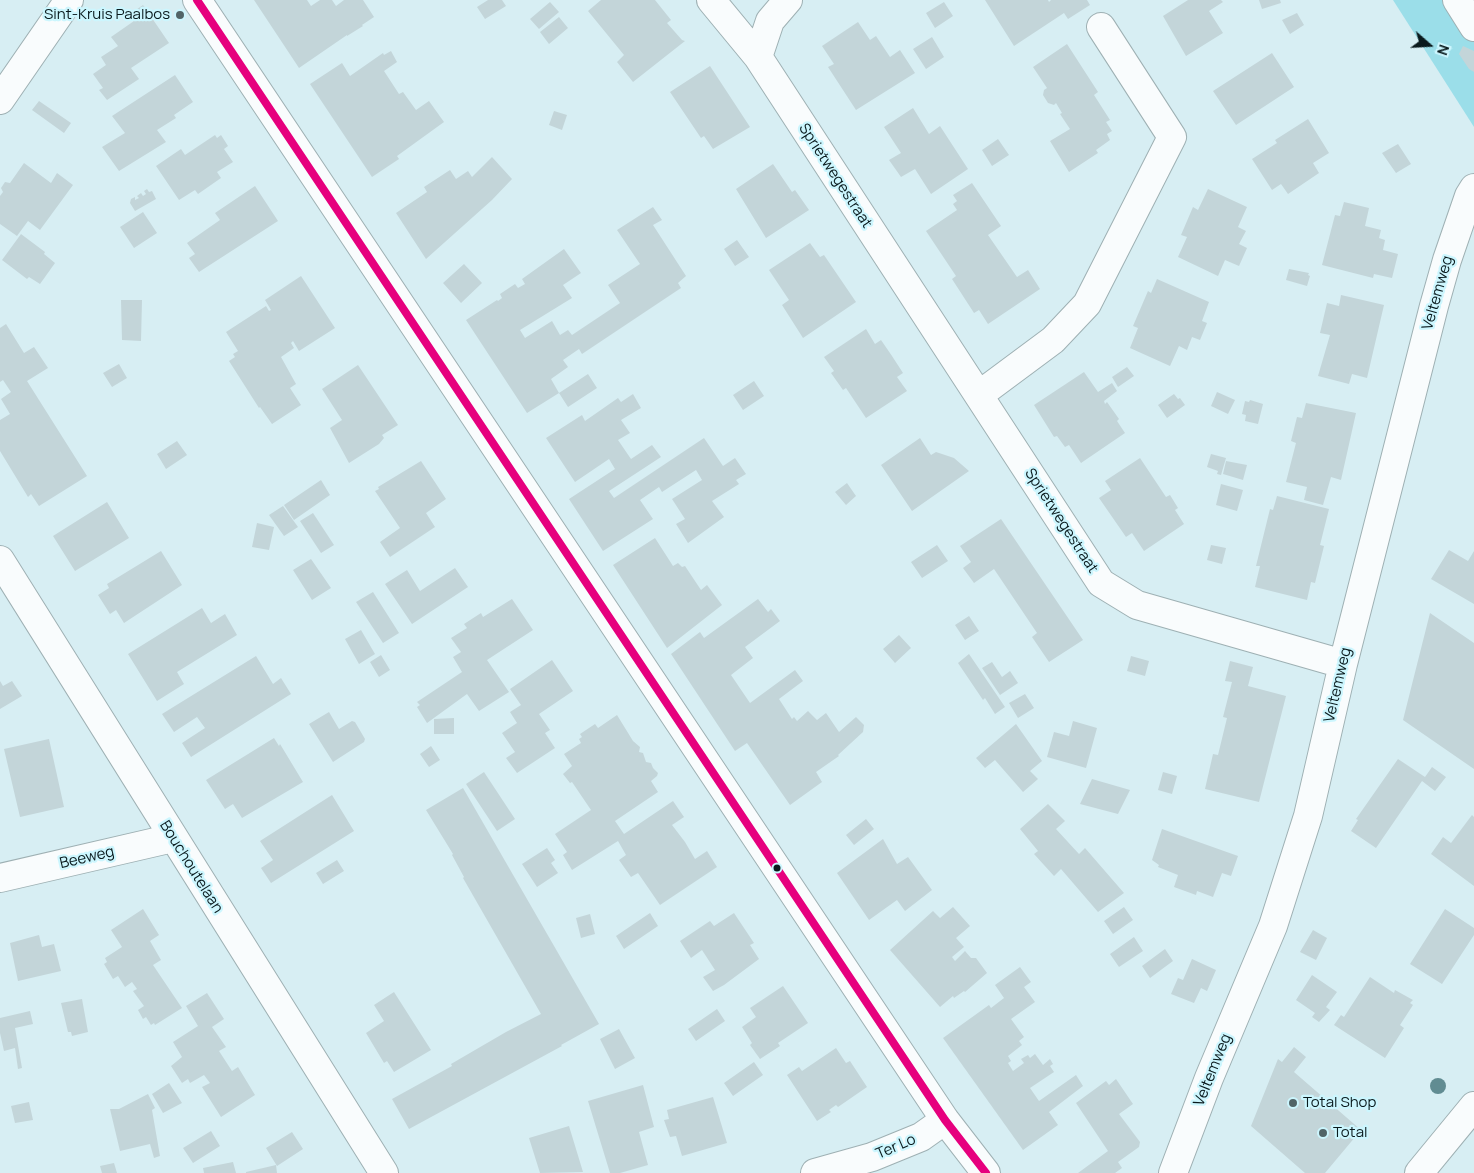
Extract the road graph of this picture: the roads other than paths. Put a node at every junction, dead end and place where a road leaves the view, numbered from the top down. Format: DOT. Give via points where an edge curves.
graph roads {
  1 [pos="70,0"];
  2 [pos="197,0"];
  3 [pos="711,0"];
  4 [pos="788,0"];
  5 [pos="1457,0"];
  6 [pos="1101,27"];
  7 [pos="1474,27"];
  8 [pos="758,57"];
  9 [pos="0,100"];
  10 [pos="1474,188"];
  11 [pos="979,395"];
  12 [pos="0,560"];
  13 [pos="1343,664"];
  14 [pos="173,838"];
  15 [pos="0,878"];
  16 [pos="1474,1106"];
  17 [pos="945,1120"];
  18 [pos="384,1173"];
  19 [pos="815,1173"];
  20 [pos="986,1173"];
  21 [pos="1173,1173"];
  22 [pos="1419,1173"];
  1 -- 9 [label="street"];
  2 -- 17 [label="street"];
  3 -- 8 [label="street, Sprietwegestraat"];
  4 -- 8 [label="street" via="770,20"];
  5 -- 7 [label="street"];
  6 -- 11 [label="street" via="1172,137 1087,304 1053,340"];
  8 -- 11 [label="street, Sprietwegestraat"];
  10 -- 13 [label="street, Veltemweg" via="1434,306"];
  11 -- 13 [label="street, Sprietwegestraat" via="1101,583 1137,605"];
  12 -- 14 [label="street, Bouchoutelaan"];
  13 -- 21 [label="street, Veltemweg" via="1308,816 1272,926"];
  14 -- 15 [label="street, Beeweg"];
  14 -- 18 [label="street, Bouchoutelaan"];
  16 -- 22 [label="street"];
  17 -- 19 [label="street, Ter Lo" via="921,1137 872,1157"];
  17 -- 20 [label="street"];
}
